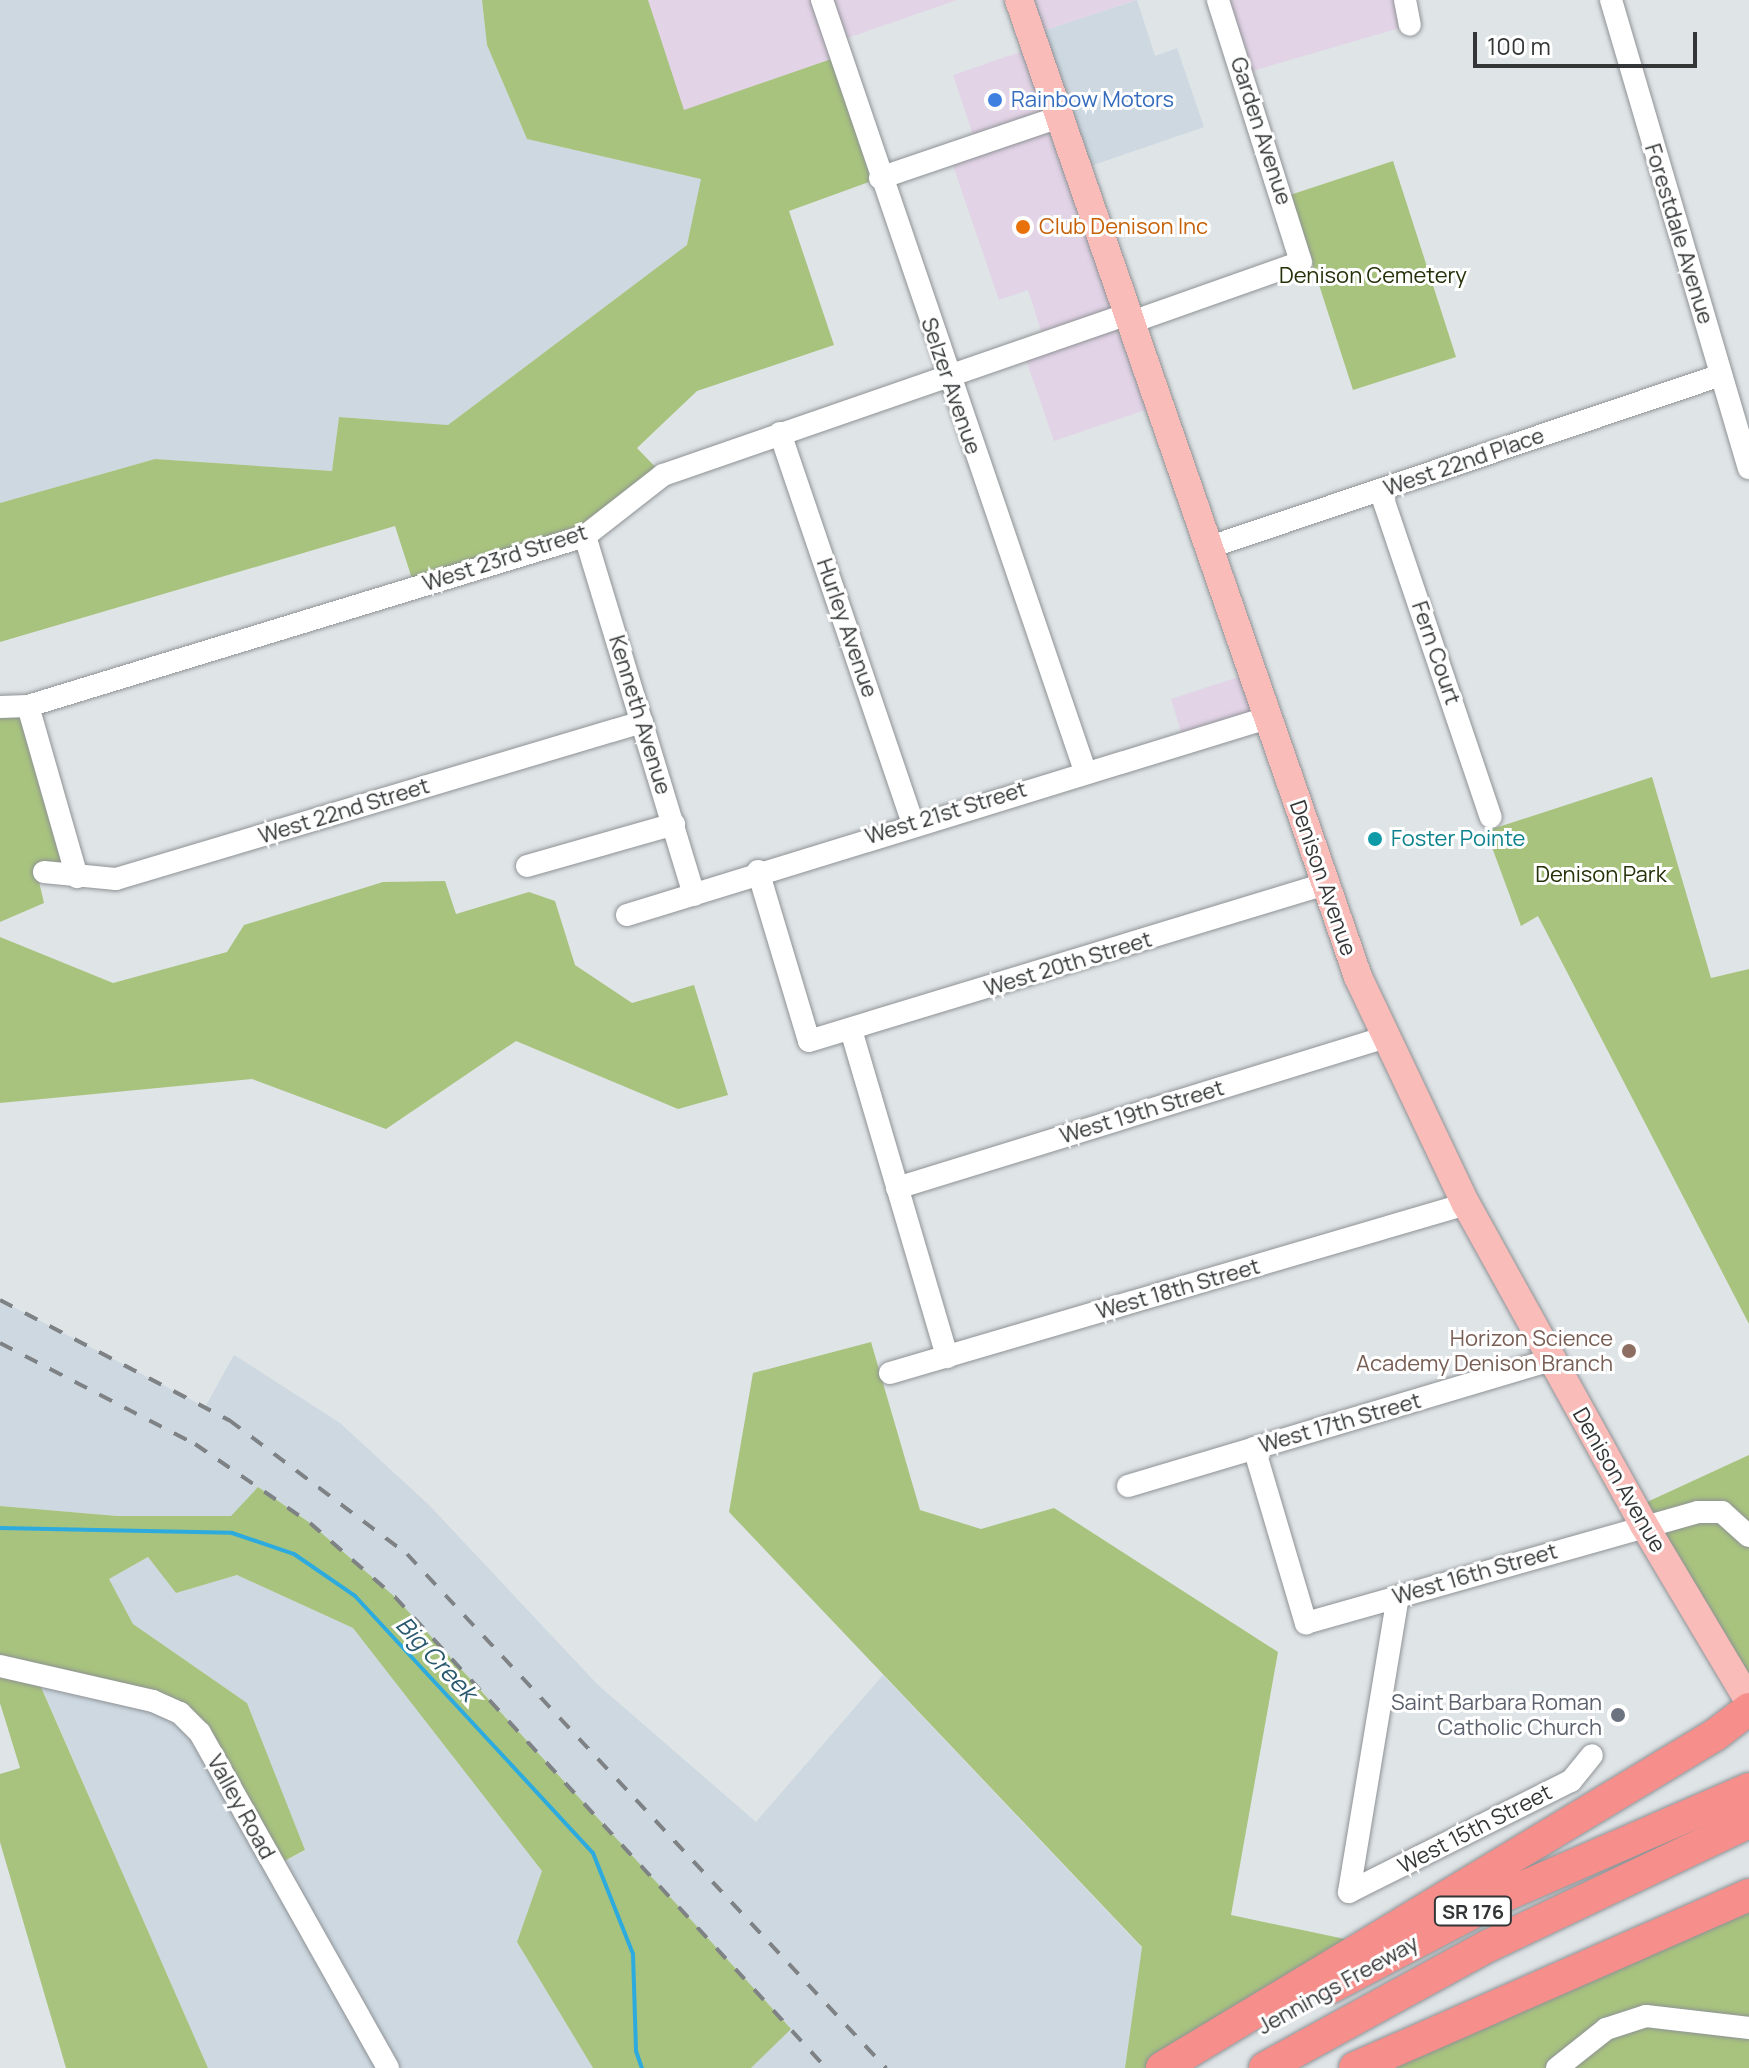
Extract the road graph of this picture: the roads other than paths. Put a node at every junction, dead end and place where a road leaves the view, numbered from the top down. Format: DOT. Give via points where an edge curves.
graph roads {
  1 [pos="822,0"];
  2 [pos="1019,0"];
  3 [pos="1218,0"];
  4 [pos="1405,0"];
  5 [pos="1611,0"];
  6 [pos="1410,25"];
  7 [pos="1059,117"];
  8 [pos="880,178"];
  9 [pos="1301,262"];
  10 [pos="1128,319"];
  11 [pos="1721,375"];
  12 [pos="947,377"];
  13 [pos="780,433"];
  14 [pos="1749,468"];
  15 [pos="1380,490"];
  16 [pos="585,536"];
  17 [pos="1207,548"];
  18 [pos="28,706"];
  19 [pos="0,707"];
  20 [pos="1267,718"];
  21 [pos="642,722"];
  22 [pos="1085,771"];
  23 [pos="1491,817"];
  24 [pos="913,823"];
  25 [pos="674,824"];
  26 [pos="527,866"];
  27 [pos="758,871"];
  28 [pos="44,872"];
  29 [pos="77,877"];
  30 [pos="1325,884"];
  31 [pos="694,895"];
  32 [pos="627,915"];
  33 [pos="851,1030"];
  34 [pos="1386,1037"];
  35 [pos="897,1188"];
  36 [pos="1466,1204"];
  37 [pos="947,1357"];
  38 [pos="1551,1360"];
  39 [pos="890,1373"];
  40 [pos="1254,1448"];
  41 [pos="1128,1486"];
  42 [pos="1644,1525"];
  43 [pos="1749,1536"];
  44 [pos="1398,1597"];
  45 [pos="0,1666"];
  46 [pos="1749,1701"];
  47 [pos="1749,1709"];
  48 [pos="1592,1755"];
  49 [pos="1749,1789"];
  50 [pos="1749,1822"];
  51 [pos="1749,1895"];
  52 [pos="1749,2028"];
  53 [pos="1200,2056"];
  54 [pos="388,2068"];
  55 [pos="1162,2068"];
  56 [pos="1265,2068"];
  57 [pos="1355,2068"];
  58 [pos="1557,2068"];
  1 -- 8 [label="street, Selzer Avenue"];
  2 -- 7 [label="main road, Denison Avenue"];
  3 -- 9 [label="street, Garden Avenue"];
  4 -- 6 [label="street"];
  5 -- 11 [label="street, Forestdale Avenue"];
  7 -- 8 [label="street"];
  7 -- 10 [label="main road, Denison Avenue"];
  8 -- 12 [label="street, Selzer Avenue"];
  9 -- 10 [label="street, West 23rd Street"];
  10 -- 12 [label="street, West 23rd Street"];
  10 -- 17 [label="main road, Denison Avenue"];
  11 -- 14 [label="street, Forestdale Avenue"];
  11 -- 15 [label="street, West 22nd Place"];
  12 -- 13 [label="street, West 23rd Street"];
  12 -- 22 [label="street, Selzer Avenue"];
  13 -- 16 [label="street, West 23rd Street" via="663,475"];
  13 -- 24 [label="street, Hurley Avenue"];
  15 -- 17 [label="street, West 22nd Place"];
  15 -- 23 [label="street, Fern Court"];
  16 -- 18 [label="street, West 23rd Street"];
  16 -- 21 [label="street, Kenneth Avenue"];
  17 -- 20 [label="main road, Denison Avenue"];
  18 -- 19 [label="street, West 23rd Street"];
  18 -- 29 [label="street"];
  20 -- 22 [label="street, West 21st Street"];
  20 -- 30 [label="main road, Denison Avenue"];
  21 -- 25 [label="street, Kenneth Avenue"];
  21 -- 29 [label="street, West 22nd Street" via="116,879"];
  22 -- 24 [label="street, West 21st Street"];
  24 -- 27 [label="street, West 21st Street"];
  25 -- 26 [label="street"];
  25 -- 31 [label="street, Kenneth Avenue"];
  27 -- 31 [label="street, West 21st Street"];
  27 -- 33 [label="street, West 20th Street" via="809,1041"];
  28 -- 29 [label="street, West 22nd Street"];
  30 -- 33 [label="street, West 20th Street"];
  30 -- 34 [label="main road, Denison Avenue"];
  31 -- 32 [label="street, West 21st Street"];
  33 -- 35 [label="street"];
  34 -- 35 [label="street, West 19th Street"];
  34 -- 36 [label="main road, Denison Avenue"];
  35 -- 37 [label="street"];
  36 -- 37 [label="street, West 18th Street"];
  36 -- 38 [label="main road, Denison Avenue"];
  37 -- 39 [label="street, West 18th Street"];
  38 -- 40 [label="street, West 17th Street"];
  38 -- 42 [label="main road, Denison Avenue"];
  40 -- 41 [label="street, West 17th Street"];
  40 -- 44 [label="street, West 16th Street" via="1306,1623"];
  42 -- 43 [label="street" via="1722,1512"];
  42 -- 44 [label="street, West 16th Street"];
  42 -- 46 [label="main road, Denison Avenue"];
  44 -- 48 [label="street, West 15th Street" via="1349,1892 1571,1781"];
  45 -- 54 [label="street, Valley Road" via="153,1701 180,1713 200,1733"];
  47 -- 53 [label="highway"];
  49 -- 53 [label="highway, Jennings Freeway / SR 176" via="1510,1893"];
  50 -- 56 [label="highway, Jennings Freeway / SR 176" via="1488,1946"];
  51 -- 57 [label="highway"];
  52 -- 58 [label="street" via="1646,2016 1606,2029"];
  53 -- 55 [label="highway"];
}
